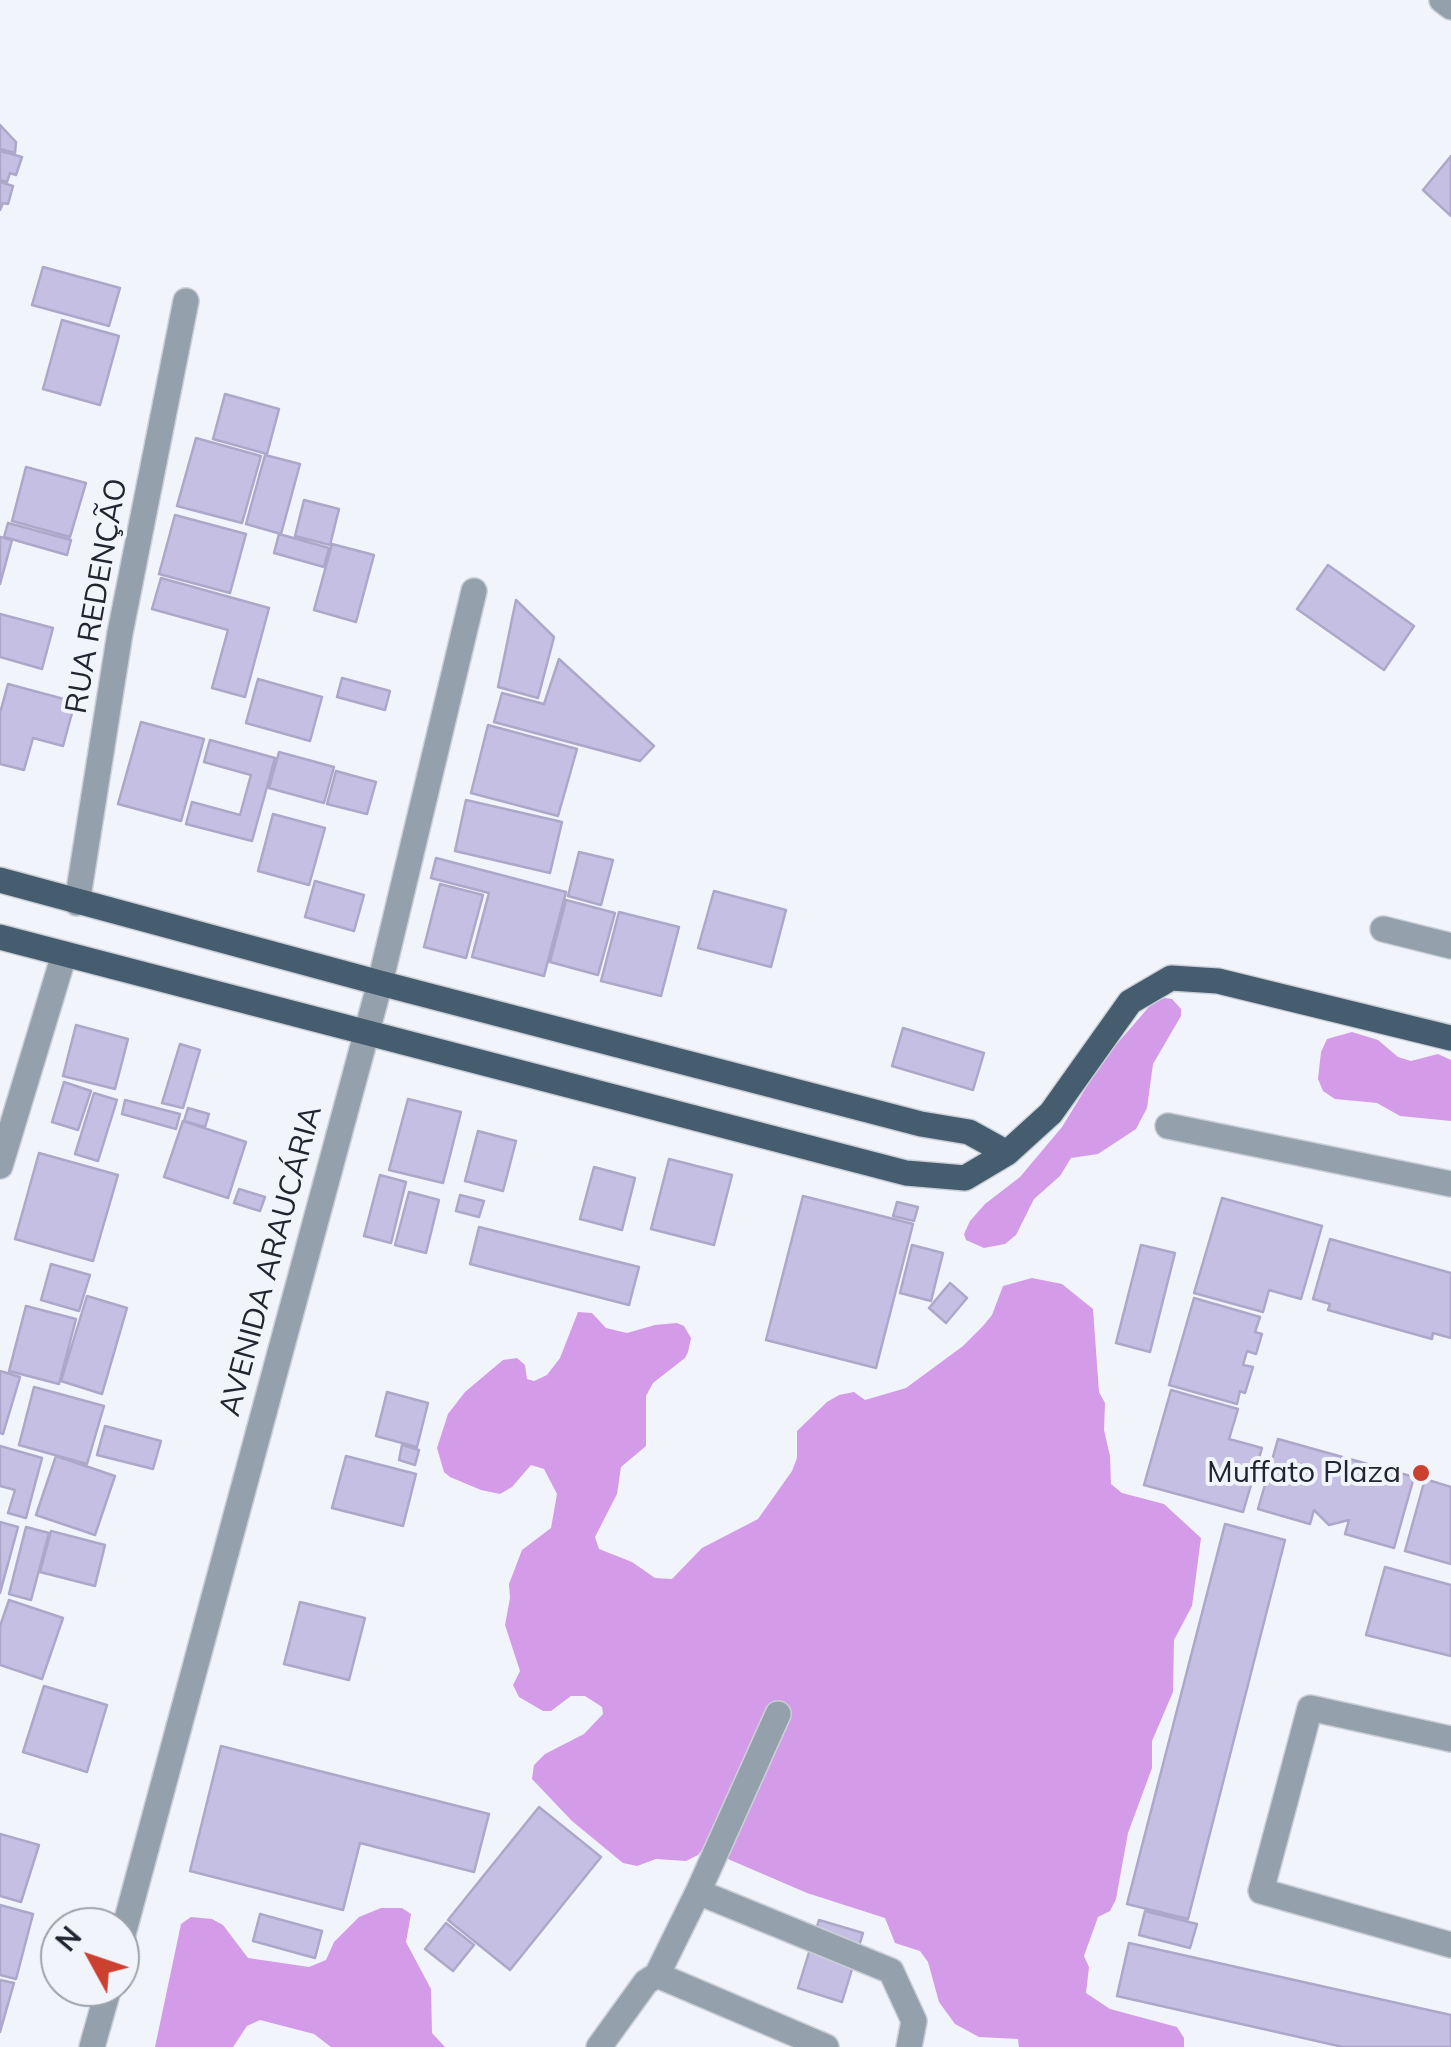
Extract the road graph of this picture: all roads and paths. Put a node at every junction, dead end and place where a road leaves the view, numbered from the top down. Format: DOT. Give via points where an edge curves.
graph roads {
  1 [pos="1442,0"];
  2 [pos="1451,7"];
  3 [pos="186,301"];
  4 [pos="474,592"];
  5 [pos="0,882"];
  6 [pos="77,903"];
  7 [pos="1383,929"];
  8 [pos="0,938"];
  9 [pos="1451,946"];
  10 [pos="64,955"];
  11 [pos="380,983"];
  12 [pos="366,1035"];
  13 [pos="1451,1038"];
  14 [pos="1168,1126"];
  15 [pos="1008,1154"];
  16 [pos="0,1166"];
  17 [pos="1451,1184"];
  18 [pos="778,1714"];
  19 [pos="1451,1740"];
  20 [pos="698,1892"];
  21 [pos="130,1907"];
  22 [pos="1451,1945"];
  23 [pos="657,1975"];
  24 [pos="103,2007"];
  25 [pos="92,2047"];
  26 [pos="599,2047"];
  27 [pos="826,2047"];
  28 [pos="909,2047"];
  1 -- 2 [label="street"];
  3 -- 6 [label="street, RUA REDENÇÃO" via="120,633"];
  4 -- 11 [label="street, AVENIDA ARAUCÁRIA"];
  5 -- 6 [label="main road"];
  6 -- 11 [label="main road"];
  7 -- 9 [label="street"];
  8 -- 10 [label="main road"];
  10 -- 12 [label="main road"];
  10 -- 16 [label="street"];
  11 -- 12 [label="street, AVENIDA ARAUCÁRIA"];
  11 -- 15 [label="main road" via="969,1132"];
  12 -- 15 [label="main road" via="906,1173 965,1178"];
  12 -- 21 [label="street, AVENIDA ARAUCÁRIA"];
  13 -- 15 [label="main road" via="1218,981 1171,978 1130,1002 1051,1113"];
  14 -- 17 [label="street"];
  18 -- 20 [label="street"];
  19 -- 22 [label="street" via="1310,1708 1261,1891"];
  20 -- 23 [label="street"];
  20 -- 28 [label="street" via="891,1972 914,2021"];
  23 -- 26 [label="street"];
  23 -- 27 [label="street"];
  24 -- 25 [label="street"];
}
